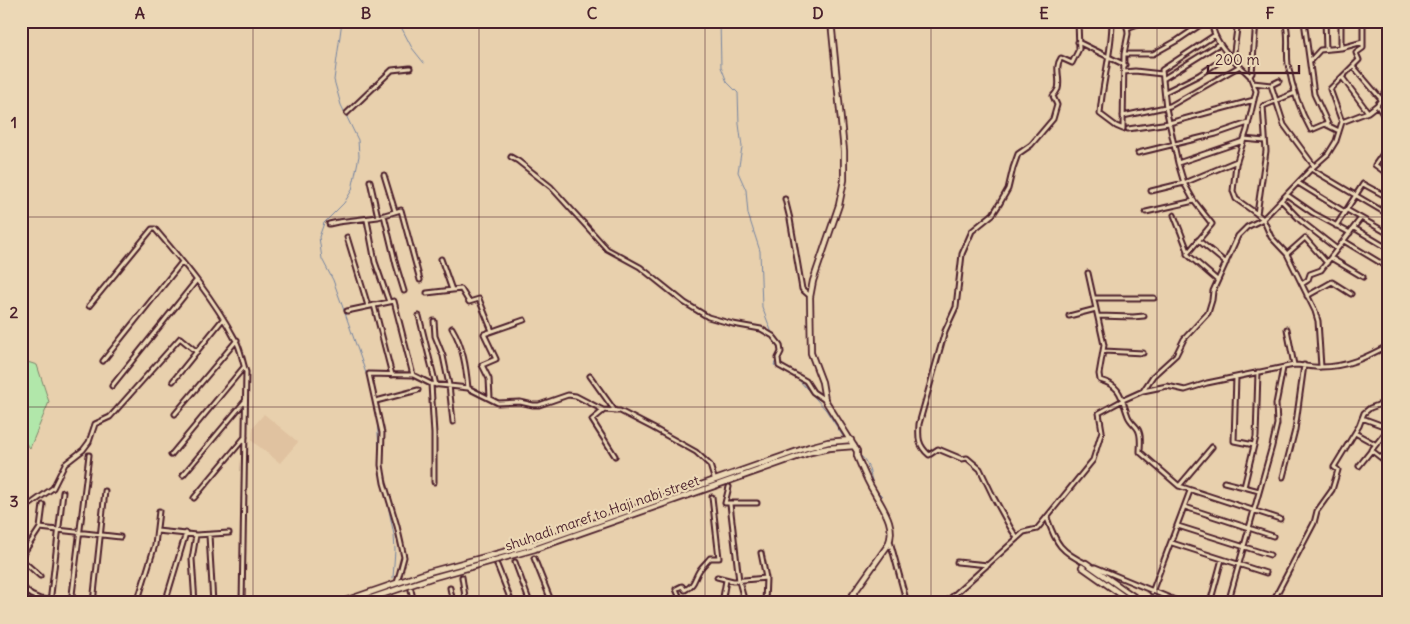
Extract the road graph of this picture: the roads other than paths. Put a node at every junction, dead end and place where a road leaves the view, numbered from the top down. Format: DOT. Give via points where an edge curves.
graph roads {
  1 [pos="831,21"];
  2 [pos="1078,21"];
  3 [pos="1111,21"];
  4 [pos="1127,21"];
  5 [pos="1146,21"];
  6 [pos="1206,21"];
  7 [pos="1211,21"];
  8 [pos="1238,21"];
  9 [pos="1256,21"];
  10 [pos="1285,21"];
  11 [pos="1304,21"];
  12 [pos="1325,21"];
  13 [pos="1341,21"];
  14 [pos="1363,21"];
  15 [pos="1128,28"];
  16 [pos="1215,35"];
  17 [pos="1078,42"];
  18 [pos="1363,42"];
  19 [pos="1219,44"];
  20 [pos="1341,48"];
  21 [pos="1326,49"];
  22 [pos="1124,54"];
  23 [pos="1229,55"];
  24 [pos="1108,57"];
  25 [pos="1233,59"];
  26 [pos="1309,61"];
  27 [pos="1125,65"];
  28 [pos="1240,66"];
  29 [pos="1353,66"];
  30 [pos="410,68"];
  31 [pos="1124,72"];
  32 [pos="1162,74"];
  33 [pos="1250,76"];
  34 [pos="1342,77"];
  35 [pos="1163,79"];
  36 [pos="1279,81"];
  37 [pos="1253,83"];
  38 [pos="1270,85"];
  39 [pos="1389,88"];
  40 [pos="1166,92"];
  41 [pos="1295,93"];
  42 [pos="1384,95"];
  43 [pos="1381,99"];
  44 [pos="1254,100"];
  45 [pos="1276,102"];
  46 [pos="1389,103"];
  47 [pos="1376,105"];
  48 [pos="1166,108"];
  49 [pos="1368,112"];
  50 [pos="347,113"];
  51 [pos="1123,116"];
  52 [pos="1342,122"];
  53 [pos="1249,123"];
  54 [pos="1169,124"];
  55 [pos="1389,124"];
  56 [pos="1329,126"];
  57 [pos="1128,129"];
  58 [pos="1339,130"];
  59 [pos="1244,140"];
  60 [pos="1265,141"];
  61 [pos="1173,144"];
  62 [pos="1389,145"];
  63 [pos="1138,153"];
  64 [pos="511,157"];
  65 [pos="1237,161"];
  66 [pos="1178,163"];
  67 [pos="1312,168"];
  68 [pos="1388,172"];
  69 [pos="384,175"];
  70 [pos="370,181"];
  71 [pos="1184,182"];
  72 [pos="1298,183"];
  73 [pos="1151,191"];
  74 [pos="1287,194"];
  75 [pos="1355,195"];
  76 [pos="1389,198"];
  77 [pos="784,199"];
  78 [pos="1281,200"];
  79 [pos="1194,201"];
  80 [pos="395,211"];
  81 [pos="1346,211"];
  82 [pos="1146,212"];
  83 [pos="1258,214"];
  84 [pos="384,215"];
  85 [pos="1174,215"];
  86 [pos="1389,215"];
  87 [pos="378,218"];
  88 [pos="1361,218"];
  89 [pos="1263,219"];
  90 [pos="367,220"];
  91 [pos="328,224"];
  92 [pos="1336,226"];
  93 [pos="1354,228"];
  94 [pos="1350,233"];
  95 [pos="1389,234"];
  96 [pos="347,237"];
  97 [pos="1198,240"];
  98 [pos="1344,242"];
  99 [pos="1337,249"];
  100 [pos="1389,249"];
  101 [pos="1188,251"];
  102 [pos="1287,254"];
  103 [pos="1331,258"];
  104 [pos="441,259"];
  105 [pos="182,262"];
  106 [pos="1327,263"];
  107 [pos="1226,264"];
  108 [pos="1389,268"];
  109 [pos="1088,273"];
  110 [pos="1363,277"];
  111 [pos="420,280"];
  112 [pos="1218,280"];
  113 [pos="196,281"];
  114 [pos="1302,284"];
  115 [pos="404,290"];
  116 [pos="452,290"];
  117 [pos="427,293"];
  118 [pos="1351,294"];
  119 [pos="1307,296"];
  120 [pos="810,297"];
  121 [pos="1094,298"];
  122 [pos="1154,298"];
  123 [pos="389,302"];
  124 [pos="374,305"];
  125 [pos="89,306"];
  126 [pos="368,306"];
  127 [pos="1096,309"];
  128 [pos="347,311"];
  129 [pos="418,316"];
  130 [pos="1069,316"];
  131 [pos="1098,316"];
  132 [pos="1144,316"];
  133 [pos="223,319"];
  134 [pos="524,320"];
  135 [pos="434,321"];
  136 [pos="452,328"];
  137 [pos="1287,329"];
  138 [pos="492,331"];
  139 [pos="236,340"];
  140 [pos="1389,345"];
  141 [pos="1104,351"];
  142 [pos="197,352"];
  143 [pos="1142,352"];
  144 [pos="103,361"];
  145 [pos="1294,365"];
  146 [pos="1304,365"];
  147 [pos="244,367"];
  148 [pos="1321,367"];
  149 [pos="1283,368"];
  150 [pos="1258,372"];
  151 [pos="392,374"];
  152 [pos="413,375"];
  153 [pos="590,376"];
  154 [pos="1236,377"];
  155 [pos="173,381"];
  156 [pos="431,384"];
  157 [pos="436,385"];
  158 [pos="449,385"];
  159 [pos="112,386"];
  160 [pos="468,388"];
  161 [pos="418,390"];
  162 [pos="1143,392"];
  163 [pos="490,398"];
  164 [pos="825,400"];
  165 [pos="1123,400"];
  166 [pos="246,401"];
  167 [pos="376,401"];
  168 [pos="1389,401"];
  169 [pos="603,410"];
  170 [pos="616,411"];
  171 [pos="175,414"];
  172 [pos="1362,418"];
  173 [pos="453,422"];
  174 [pos="1355,433"];
  175 [pos="245,436"];
  176 [pos="852,440"];
  177 [pos="1375,444"];
  178 [pos="1254,445"];
  179 [pos="854,446"];
  180 [pos="1212,447"];
  181 [pos="1372,450"];
  182 [pos="89,455"];
  183 [pos="171,455"];
  184 [pos="615,456"];
  185 [pos="1389,464"];
  186 [pos="1359,466"];
  187 [pos="183,475"];
  188 [pos="1283,477"];
  189 [pos="714,478"];
  190 [pos="434,482"];
  191 [pos="1224,482"];
  192 [pos="1179,486"];
  193 [pos="729,487"];
  194 [pos="1244,487"];
  195 [pos="106,491"];
  196 [pos="1190,491"];
  197 [pos="1259,491"];
  198 [pos="63,492"];
  199 [pos="712,497"];
  200 [pos="194,498"];
  201 [pos="757,503"];
  202 [pos="730,504"];
  203 [pos="43,505"];
  204 [pos="1185,507"];
  205 [pos="1254,510"];
  206 [pos="21,511"];
  207 [pos="159,511"];
  208 [pos="1047,518"];
  209 [pos="1280,519"];
  210 [pos="1178,526"];
  211 [pos="40,528"];
  212 [pos="1249,528"];
  213 [pos="59,530"];
  214 [pos="157,531"];
  215 [pos="80,532"];
  216 [pos="229,532"];
  217 [pos="100,534"];
  218 [pos="186,534"];
  219 [pos="196,535"];
  220 [pos="209,535"];
  221 [pos="1273,536"];
  222 [pos="120,537"];
  223 [pos="1017,538"];
  224 [pos="890,540"];
  225 [pos="1172,543"];
  226 [pos="1244,546"];
  227 [pos="761,553"];
  228 [pos="1270,555"];
  229 [pos="21,558"];
  230 [pos="534,558"];
  231 [pos="1222,559"];
  232 [pos="514,562"];
  233 [pos="957,562"];
  234 [pos="1238,564"];
  235 [pos="496,565"];
  236 [pos="988,565"];
  237 [pos="1084,565"];
  238 [pos="1266,573"];
  239 [pos="40,576"];
  240 [pos="462,577"];
  241 [pos="717,577"];
  242 [pos="766,578"];
  243 [pos="726,580"];
  244 [pos="739,580"];
  245 [pos="397,584"];
  246 [pos="21,586"];
  247 [pos="450,588"];
  248 [pos="411,590"];
  249 [pos="1152,592"];
  250 [pos="50,601"];
  251 [pos="71,602"];
  252 [pos="81,603"];
  253 [pos="94,603"];
  254 [pos="137,603"];
  255 [pos="164,603"];
  256 [pos="195,603"];
  257 [pos="213,603"];
  258 [pos="242,603"];
  259 [pos="339,603"];
  260 [pos="357,603"];
  261 [pos="414,603"];
  262 [pos="453,603"];
  263 [pos="466,603"];
  264 [pos="512,603"];
  265 [pos="530,603"];
  266 [pos="552,603"];
  267 [pos="682,603"];
  268 [pos="722,603"];
  269 [pos="745,603"];
  270 [pos="765,603"];
  271 [pos="847,603"];
  272 [pos="905,603"];
  273 [pos="945,603"];
  274 [pos="1133,603"];
  275 [pos="1143,603"];
  276 [pos="1182,603"];
  277 [pos="1210,603"];
  278 [pos="1228,603"];
  279 [pos="1272,603"];
  1 -- 120 [label="main road" via="844,180"];
  2 -- 17 [label="street"];
  3 -- 24 [label="street"];
  4 -- 15 [label="street"];
  5 -- 15 [label="street"];
  6 -- 22 [label="street" via="1153,54"];
  7 -- 16 [label="street"];
  8 -- 25 [label="street"];
  9 -- 33 [label="street"];
  10 -- 41 [label="street" via="1288,62"];
  11 -- 26 [label="street"];
  12 -- 21 [label="street"];
  13 -- 20 [label="street"];
  14 -- 18 [label="street"];
  15 -- 22 [label="street"];
  16 -- 19 [label="street"];
  16 -- 32 [label="street" via="1162,70"];
  17 -- 24 [label="street"];
  17 -- 223 [label="street" via="1079,49 1072,64 1061,58 1058,61 1058,88 1053,96 1057,105 1053,119 1031,145 1018,154 1008,189 993,214 972,231 962,254 956,307 945,331 919,424 918,440 929,455 938,449 967,458 980,469"];
  18 -- 20 [label="street"];
  18 -- 29 [label="street" via="1363,48 1356,53 1359,60"];
  19 -- 23 [label="street"];
  19 -- 35 [label="street"];
  20 -- 21 [label="street"];
  21 -- 26 [label="street" via="1320,50"];
  22 -- 27 [label="street"];
  23 -- 25 [label="street"];
  23 -- 40 [label="street"];
  24 -- 27 [label="street"];
  24 -- 51 [label="street" via="1100,114 1123,129"];
  25 -- 28 [label="street"];
  26 -- 56 [label="street" via="1314,94"];
  27 -- 31 [label="street"];
  28 -- 33 [label="street"];
  28 -- 48 [label="street"];
  29 -- 34 [label="street"];
  29 -- 43 [label="street"];
  30 -- 50 [label="street" via="392,70"];
  31 -- 32 [label="street"];
  31 -- 51 [label="street"];
  32 -- 35 [label="street"];
  33 -- 37 [label="street"];
  34 -- 49 [label="street"];
  34 -- 52 [label="street" via="1330,89"];
  35 -- 40 [label="street"];
  36 -- 38 [label="street"];
  37 -- 38 [label="street"];
  37 -- 44 [label="street" via="1256,91"];
  38 -- 45 [label="street"];
  39 -- 42 [label="street"];
  40 -- 48 [label="street"];
  41 -- 45 [label="street"];
  41 -- 56 [label="street" via="1311,130 1322,124"];
  42 -- 43 [label="street"];
  42 -- 46 [label="street"];
  43 -- 47 [label="street"];
  44 -- 53 [label="street"];
  44 -- 54 [label="street"];
  45 -- 60 [label="street" via="1263,106"];
  45 -- 67 [label="street" via="1284,125"];
  47 -- 49 [label="street"];
  47 -- 55 [label="street"];
  48 -- 51 [label="street"];
  48 -- 54 [label="street"];
  49 -- 52 [label="street"];
  52 -- 58 [label="street"];
  53 -- 59 [label="street"];
  53 -- 61 [label="street"];
  54 -- 57 [label="street"];
  54 -- 61 [label="street"];
  56 -- 58 [label="street"];
  58 -- 67 [label="street" via="1331,149"];
  59 -- 60 [label="street"];
  59 -- 65 [label="street"];
  59 -- 66 [label="street"];
  60 -- 83 [label="street"];
  61 -- 63 [label="street"];
  61 -- 66 [label="street"];
  62 -- 68 [label="street" via="1375,165"];
  64 -- 164 [label="street" via="550,187 607,249 640,267 685,303 708,316 732,324 761,328 774,336 780,345 779,366 806,381 813,392"];
  65 -- 71 [label="street"];
  65 -- 83 [label="street" via="1233,191 1236,199"];
  66 -- 71 [label="street"];
  67 -- 72 [label="street"];
  67 -- 75 [label="street"];
  69 -- 80 [label="street"];
  70 -- 87 [label="street"];
  71 -- 73 [label="street"];
  71 -- 79 [label="street"];
  72 -- 74 [label="street"];
  72 -- 81 [label="street"];
  74 -- 78 [label="street"];
  74 -- 92 [label="street"];
  75 -- 76 [label="street" via="1363,184"];
  75 -- 81 [label="street"];
  75 -- 86 [label="street"];
  77 -- 120 [label="street" via="802,289"];
  78 -- 89 [label="street"];
  78 -- 99 [label="street" via="1301,221"];
  79 -- 82 [label="street"];
  79 -- 97 [label="street" via="1212,224"];
  80 -- 84 [label="street"];
  80 -- 111 [label="street" via="401,210"];
  81 -- 88 [label="street"];
  81 -- 92 [label="street"];
  83 -- 89 [label="street"];
  84 -- 87 [label="street"];
  84 -- 115 [label="street"];
  85 -- 101 [label="street"];
  87 -- 90 [label="street"];
  88 -- 93 [label="street"];
  88 -- 95 [label="street"];
  89 -- 102 [label="street" via="1271,237"];
  89 -- 107 [label="street" via="1238,236"];
  90 -- 91 [label="street"];
  90 -- 123 [label="street" via="375,262"];
  92 -- 94 [label="street"];
  93 -- 94 [label="street"];
  93 -- 100 [label="street"];
  94 -- 98 [label="street"];
  96 -- 126 [label="street"];
  97 -- 101 [label="street"];
  97 -- 107 [label="street"];
  98 -- 99 [label="street"];
  98 -- 108 [label="street"];
  99 -- 103 [label="street"];
  101 -- 112 [label="street" via="1187,254"];
  102 -- 106 [label="street" via="1305,238"];
  102 -- 114 [label="street"];
  103 -- 106 [label="street"];
  103 -- 110 [label="street"];
  104 -- 116 [label="street"];
  105 -- 113 [label="street"];
  105 -- 125 [label="street" via="152,229"];
  105 -- 144 [label="street"];
  106 -- 114 [label="street" via="1321,270 1310,274"];
  107 -- 112 [label="street"];
  109 -- 121 [label="street"];
  112 -- 162 [label="street" via="1208,313"];
  113 -- 133 [label="street"];
  113 -- 159 [label="street"];
  114 -- 119 [label="street"];
  116 -- 117 [label="street"];
  116 -- 138 [label="street" via="461,289 469,302 479,300"];
  118 -- 119 [label="street" via="1332,282"];
  119 -- 148 [label="street" via="1318,321"];
  120 -- 164 [label="main road" via="811,354"];
  121 -- 122 [label="street"];
  121 -- 127 [label="street"];
  123 -- 124 [label="street"];
  123 -- 152 [label="street" via="394,301"];
  124 -- 126 [label="street"];
  124 -- 151 [label="street"];
  126 -- 128 [label="street"];
  127 -- 130 [label="street"];
  127 -- 131 [label="street"];
  129 -- 157 [label="street"];
  131 -- 132 [label="street"];
  131 -- 141 [label="street"];
  133 -- 139 [label="street"];
  133 -- 142 [label="street"];
  134 -- 138 [label="street"];
  135 -- 158 [label="street"];
  136 -- 160 [label="street" via="460,343"];
  137 -- 145 [label="street"];
  138 -- 163 [label="street" via="484,334 496,359 482,365 489,379"];
  139 -- 147 [label="street"];
  139 -- 171 [label="street"];
  140 -- 148 [label="street" via="1362,360"];
  141 -- 143 [label="street"];
  141 -- 165 [label="street" via="1100,380 1110,383"];
  142 -- 155 [label="street"];
  142 -- 206 [label="street" via="180,338 110,417 95,424 90,442 66,464 52,488"];
  145 -- 146 [label="street"];
  145 -- 149 [label="street"];
  146 -- 148 [label="street"];
  146 -- 188 [label="street" via="1295,430"];
  147 -- 166 [label="street"];
  147 -- 183 [label="street"];
  149 -- 150 [label="street"];
  149 -- 197 [label="street" via="1276,404 1277,424"];
  150 -- 154 [label="street"];
  150 -- 178 [label="street"];
  151 -- 152 [label="street"];
  151 -- 167 [label="street" via="370,374"];
  152 -- 156 [label="street"];
  153 -- 170 [label="street"];
  154 -- 162 [label="street" via="1185,390 1167,386"];
  154 -- 178 [label="street" via="1234,441"];
  156 -- 157 [label="street"];
  156 -- 190 [label="street"];
  157 -- 158 [label="street"];
  158 -- 160 [label="street"];
  158 -- 173 [label="street"];
  160 -- 163 [label="street"];
  161 -- 167 [label="street"];
  162 -- 165 [label="street"];
  163 -- 169 [label="street" via="498,403 539,405 568,395"];
  164 -- 176 [label="main road"];
  165 -- 192 [label="street" via="1128,418 1139,430 1140,452"];
  165 -- 208 [label="street" via="1099,413 1102,431 1093,460"];
  166 -- 175 [label="street"];
  166 -- 187 [label="street"];
  167 -- 245 [label="street" via="382,433 384,483 404,557"];
  168 -- 172 [label="street" via="1370,408"];
  169 -- 170 [label="street"];
  169 -- 184 [label="street" via="592,420"];
  170 -- 189 [label="street" via="696,452 710,465"];
  172 -- 174 [label="street"];
  172 -- 177 [label="street" via="1388,428"];
  174 -- 177 [label="street"];
  174 -- 279 [label="street" via="1334,467 1338,470 1332,490 1317,511 1314,523"];
  175 -- 200 [label="street"];
  175 -- 258 [label="street"];
  176 -- 179 [label="main road"];
  176 -- 245 [label="main road" via="809,447 533,544"];
  177 -- 181 [label="street"];
  178 -- 194 [label="street"];
  179 -- 224 [label="main road" via="888,515"];
  179 -- 260 [label="main road, shuhadi maref to Haji nabi street" via="811,452 535,549"];
  180 -- 192 [label="street"];
  181 -- 185 [label="street"];
  181 -- 186 [label="street"];
  182 -- 215 [label="street"];
  191 -- 194 [label="street"];
  192 -- 196 [label="street"];
  193 -- 202 [label="street" via="725,503"];
  194 -- 197 [label="street"];
  195 -- 217 [label="street"];
  196 -- 204 [label="street"];
  196 -- 205 [label="street"];
  197 -- 205 [label="street"];
  198 -- 213 [label="street"];
  199 -- 267 [label="street" via="719,558 710,558 689,588 685,590 682,586 676,589"];
  201 -- 202 [label="street"];
  202 -- 244 [label="street"];
  203 -- 211 [label="street"];
  204 -- 210 [label="street"];
  204 -- 212 [label="street"];
  205 -- 209 [label="street"];
  205 -- 212 [label="street"];
  207 -- 214 [label="street"];
  208 -- 223 [label="street" via="1037,529 1024,532"];
  208 -- 237 [label="street" via="1059,546"];
  210 -- 225 [label="street"];
  210 -- 226 [label="street"];
  211 -- 213 [label="street"];
  211 -- 229 [label="street"];
  212 -- 221 [label="street"];
  212 -- 226 [label="street"];
  213 -- 215 [label="street"];
  213 -- 250 [label="street"];
  214 -- 218 [label="street"];
  214 -- 254 [label="street"];
  215 -- 217 [label="street"];
  215 -- 251 [label="street"];
  216 -- 220 [label="street"];
  217 -- 222 [label="street"];
  217 -- 253 [label="street"];
  218 -- 219 [label="street"];
  218 -- 255 [label="street"];
  219 -- 220 [label="street"];
  219 -- 256 [label="street" via="192,558"];
  220 -- 257 [label="street"];
  223 -- 236 [label="street"];
  224 -- 271 [label="main road"];
  224 -- 272 [label="street"];
  225 -- 231 [label="street"];
  225 -- 249 [label="street"];
  226 -- 228 [label="street"];
  226 -- 234 [label="street"];
  227 -- 242 [label="street"];
  229 -- 239 [label="street"];
  230 -- 266 [label="street"];
  231 -- 234 [label="street"];
  231 -- 277 [label="street"];
  232 -- 265 [label="street"];
  233 -- 236 [label="street"];
  234 -- 238 [label="street"];
  234 -- 278 [label="street"];
  235 -- 264 [label="street"];
  236 -- 273 [label="street"];
  237 -- 249 [label="street"];
  237 -- 274 [label="main road"];
  237 -- 275 [label="main road"];
  240 -- 263 [label="street"];
  241 -- 243 [label="street"];
  242 -- 244 [label="street"];
  242 -- 270 [label="street"];
  243 -- 244 [label="street"];
  243 -- 268 [label="street"];
  244 -- 269 [label="street"];
  245 -- 259 [label="main road"];
  246 -- 250 [label="street" via="31,595"];
  247 -- 262 [label="street"];
  248 -- 261 [label="street"];
  249 -- 276 [label="street"];
  250 -- 251 [label="street"];
  251 -- 252 [label="street"];
}
